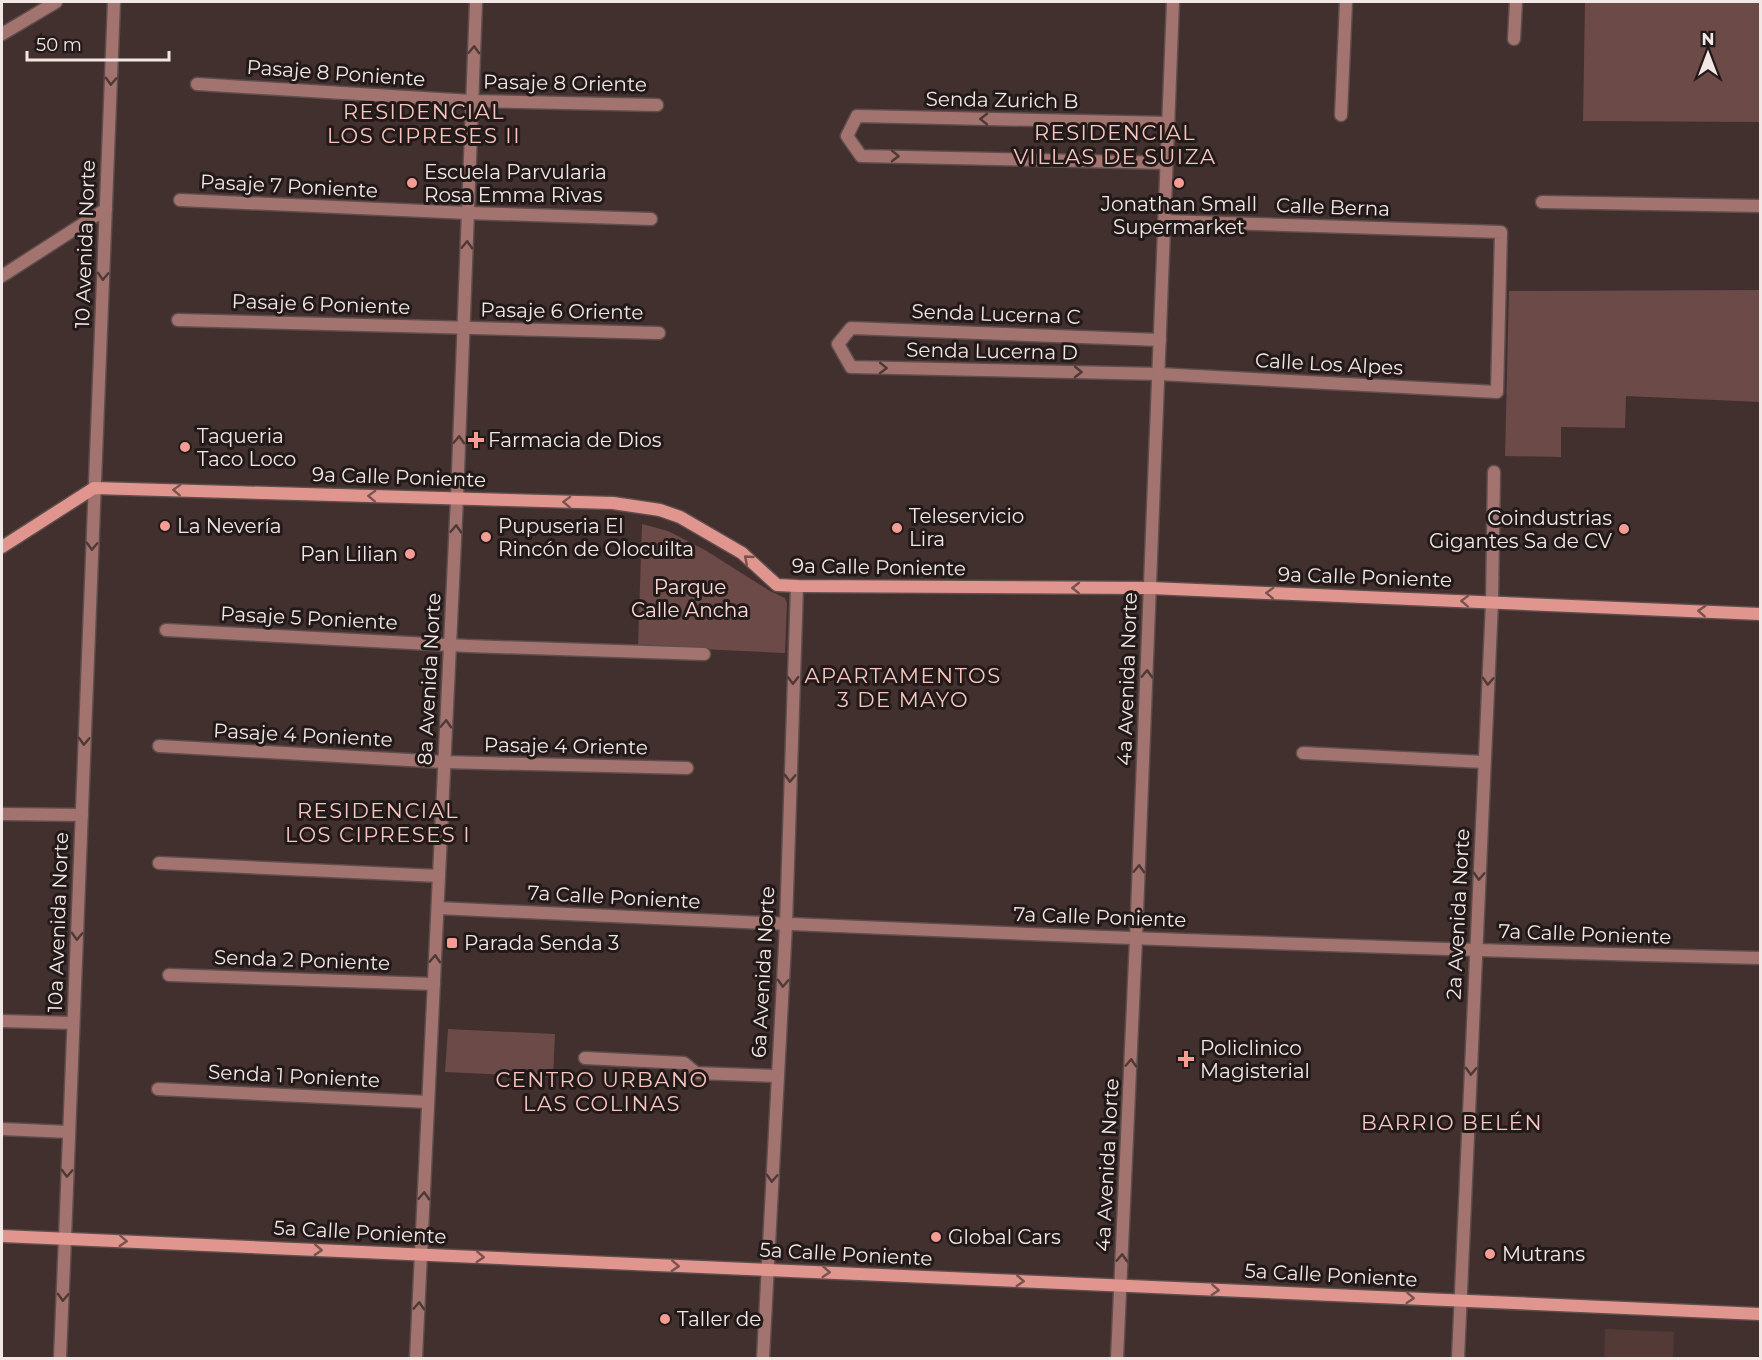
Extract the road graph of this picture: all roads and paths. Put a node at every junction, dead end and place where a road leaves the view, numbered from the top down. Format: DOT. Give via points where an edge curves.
graph roads {
  1 [pos="56,2"];
  2 [pos="114,2"];
  3 [pos="476,2"];
  4 [pos="1173,2"];
  5 [pos="1346,2"];
  6 [pos="1516,2"];
  7 [pos="2,34"];
  8 [pos="1514,39"];
  9 [pos="197,84"];
  10 [pos="472,101"];
  11 [pos="657,105"];
  12 [pos="1341,115"];
  13 [pos="1168,123"];
  14 [pos="1167,162"];
  15 [pos="180,200"];
  16 [pos="1542,202"];
  17 [pos="1761,206"];
  18 [pos="106,209"];
  19 [pos="468,213"];
  20 [pos="651,219"];
  21 [pos="1164,221"];
  22 [pos="2,276"];
  23 [pos="178,320"];
  24 [pos="464,328"];
  25 [pos="659,333"];
  26 [pos="1160,340"];
  27 [pos="838,344"];
  28 [pos="1159,374"];
  29 [pos="1497,392"];
  30 [pos="1494,472"];
  31 [pos="94,488"];
  32 [pos="457,498"];
  33 [pos="2,547"];
  34 [pos="797,586"];
  35 [pos="1151,588"];
  36 [pos="1492,602"];
  37 [pos="1761,614"];
  38 [pos="166,630"];
  39 [pos="450,644"];
  40 [pos="704,654"];
  41 [pos="159,746"];
  42 [pos="1303,753"];
  43 [pos="444,762"];
  44 [pos="1484,762"];
  45 [pos="687,768"];
  46 [pos="2,814"];
  47 [pos="82,815"];
  48 [pos="159,863"];
  49 [pos="439,876"];
  50 [pos="438,908"];
  51 [pos="786,925"];
  52 [pos="1136,938"];
  53 [pos="1476,951"];
  54 [pos="1761,958"];
  55 [pos="168,975"];
  56 [pos="434,984"];
  57 [pos="2,1021"];
  58 [pos="73,1023"];
  59 [pos="585,1058"];
  60 [pos="778,1076"];
  61 [pos="158,1089"];
  62 [pos="428,1102"];
  63 [pos="2,1129"];
  64 [pos="69,1132"];
  65 [pos="2,1236"];
  66 [pos="65,1238"];
  67 [pos="421,1254"];
  68 [pos="767,1270"];
  69 [pos="1120,1285"];
  70 [pos="1461,1300"];
  71 [pos="1761,1314"];
  72 [pos="60,1359"];
  73 [pos="416,1359"];
  74 [pos="763,1359"];
  75 [pos="1117,1359"];
  76 [pos="1458,1359"];
  1 -- 7 [label="street"];
  2 -- 18 [label="street, 10 Avenida Norte, one-way"];
  10 -- 3 [label="street, 8a Avenida Norte, one-way"];
  4 -- 13 [label="street, 4a Avenida Norte"];
  5 -- 12 [label="street"];
  6 -- 8 [label="street"];
  9 -- 10 [label="street, Pasaje 8 Poniente"];
  10 -- 11 [label="street, Pasaje 8 Oriente"];
  10 -- 19 [label="street, 8a Avenida Norte"];
  13 -- 14 [label="street, 4a Avenida Norte"];
  13 -- 14 [label="street, Senda Zurich B, one-way" via="857,116 847,136 861,156"];
  14 -- 21 [label="street, 4a Avenida Norte"];
  15 -- 19 [label="street, Pasaje 7 Poniente"];
  16 -- 17 [label="street"];
  18 -- 22 [label="street"];
  18 -- 31 [label="street, 10 Avenida Norte, one-way"];
  19 -- 20 [label="street, Pasaje 7 Poniente"];
  24 -- 19 [label="street, 8a Avenida Norte, one-way"];
  21 -- 26 [label="street, 4a Avenida Norte"];
  21 -- 29 [label="street, Calle Berna" via="1501,232"];
  23 -- 24 [label="street, Pasaje 6 Poniente"];
  24 -- 25 [label="street, Pasaje 6 Oriente"];
  32 -- 24 [label="street, 8a Avenida Norte, one-way"];
  26 -- 27 [label="street, Senda Lucerna C" via="851,328"];
  26 -- 28 [label="street, 4a Avenida Norte"];
  27 -- 28 [label="street, Senda Lucerna D, one-way" via="851,367"];
  28 -- 29 [label="street, Calle Los Alpes"];
  28 -- 35 [label="street, 4a Avenida Norte"];
  30 -- 36 [label="street, 2a Avenida Norte"];
  32 -- 31 [label="main road, 9a Calle Poniente, one-way"];
  31 -- 33 [label="main road"];
  31 -- 47 [label="street, 10a Avenida Norte, one-way"];
  34 -- 32 [label="main road, 9a Calle Poniente, one-way" via="777,585 742,554 690,522 660,510 613,504"];
  39 -- 32 [label="street, 8a Avenida Norte, one-way"];
  35 -- 34 [label="main road, 9a Calle Poniente, one-way"];
  34 -- 51 [label="street, 6a Avenida Norte, one-way"];
  36 -- 35 [label="main road, 9a Calle Poniente, one-way"];
  52 -- 35 [label="street, 4a Avenida Norte, one-way"];
  37 -- 36 [label="main road, 9a Calle Poniente, one-way"];
  36 -- 44 [label="street, 2a Avenida Norte, one-way"];
  38 -- 39 [label="street, Pasaje 5 Poniente"];
  39 -- 40 [label="street, Pasaje 5 Poniente"];
  43 -- 39 [label="street, 8a Avenida Norte, one-way"];
  41 -- 43 [label="street, Pasaje 4 Poniente"];
  42 -- 44 [label="street"];
  43 -- 45 [label="street, Pasaje 4 Oriente"];
  43 -- 49 [label="street, 8a Avenida Norte"];
  44 -- 53 [label="street, 2a Avenida Norte, one-way"];
  46 -- 47 [label="street"];
  47 -- 58 [label="street, 10a Avenida Norte, one-way"];
  48 -- 49 [label="street"];
  49 -- 50 [label="street, 8a Avenida Norte"];
  50 -- 51 [label="street, 7a Calle Poniente"];
  56 -- 50 [label="street, 8a Avenida Norte, one-way"];
  51 -- 52 [label="street, 7a Calle Poniente"];
  51 -- 60 [label="street, 6a Avenida Norte, one-way"];
  52 -- 53 [label="street, 7a Calle Poniente"];
  69 -- 52 [label="street, 4a Avenida Norte, one-way"];
  53 -- 54 [label="street, 7a Calle Poniente"];
  53 -- 70 [label="street, 2a Avenida Norte, one-way"];
  55 -- 56 [label="street, Senda 2 Poniente"];
  56 -- 62 [label="street, 8a Avenida Norte"];
  57 -- 58 [label="street"];
  58 -- 64 [label="street, 10a Avenida Norte"];
  59 -- 60 [label="street" via="684,1063 696,1073"];
  60 -- 68 [label="street, 6a Avenida Norte, one-way"];
  61 -- 62 [label="street, Senda 1 Poniente"];
  67 -- 62 [label="street, 8a Avenida Norte, one-way"];
  63 -- 64 [label="street"];
  64 -- 66 [label="street, 10a Avenida Norte, one-way"];
  65 -- 66 [label="main road, 5a Calle Poniente"];
  66 -- 67 [label="main road, 5a Calle Poniente, one-way"];
  66 -- 72 [label="street, 10a Avenida Norte, one-way"];
  67 -- 68 [label="main road, 5a Calle Poniente, one-way"];
  73 -- 67 [label="street, 8a Avenida Norte, one-way"];
  68 -- 69 [label="main road, 5a Calle Poniente, one-way"];
  68 -- 74 [label="street, 6a Avenida Norte"];
  69 -- 70 [label="main road, 5a Calle Poniente, one-way"];
  69 -- 75 [label="street, 4a Avenida Norte"];
  70 -- 71 [label="main road, 5a Calle Poniente"];
  70 -- 76 [label="street, 2a Avenida Norte"];
}
